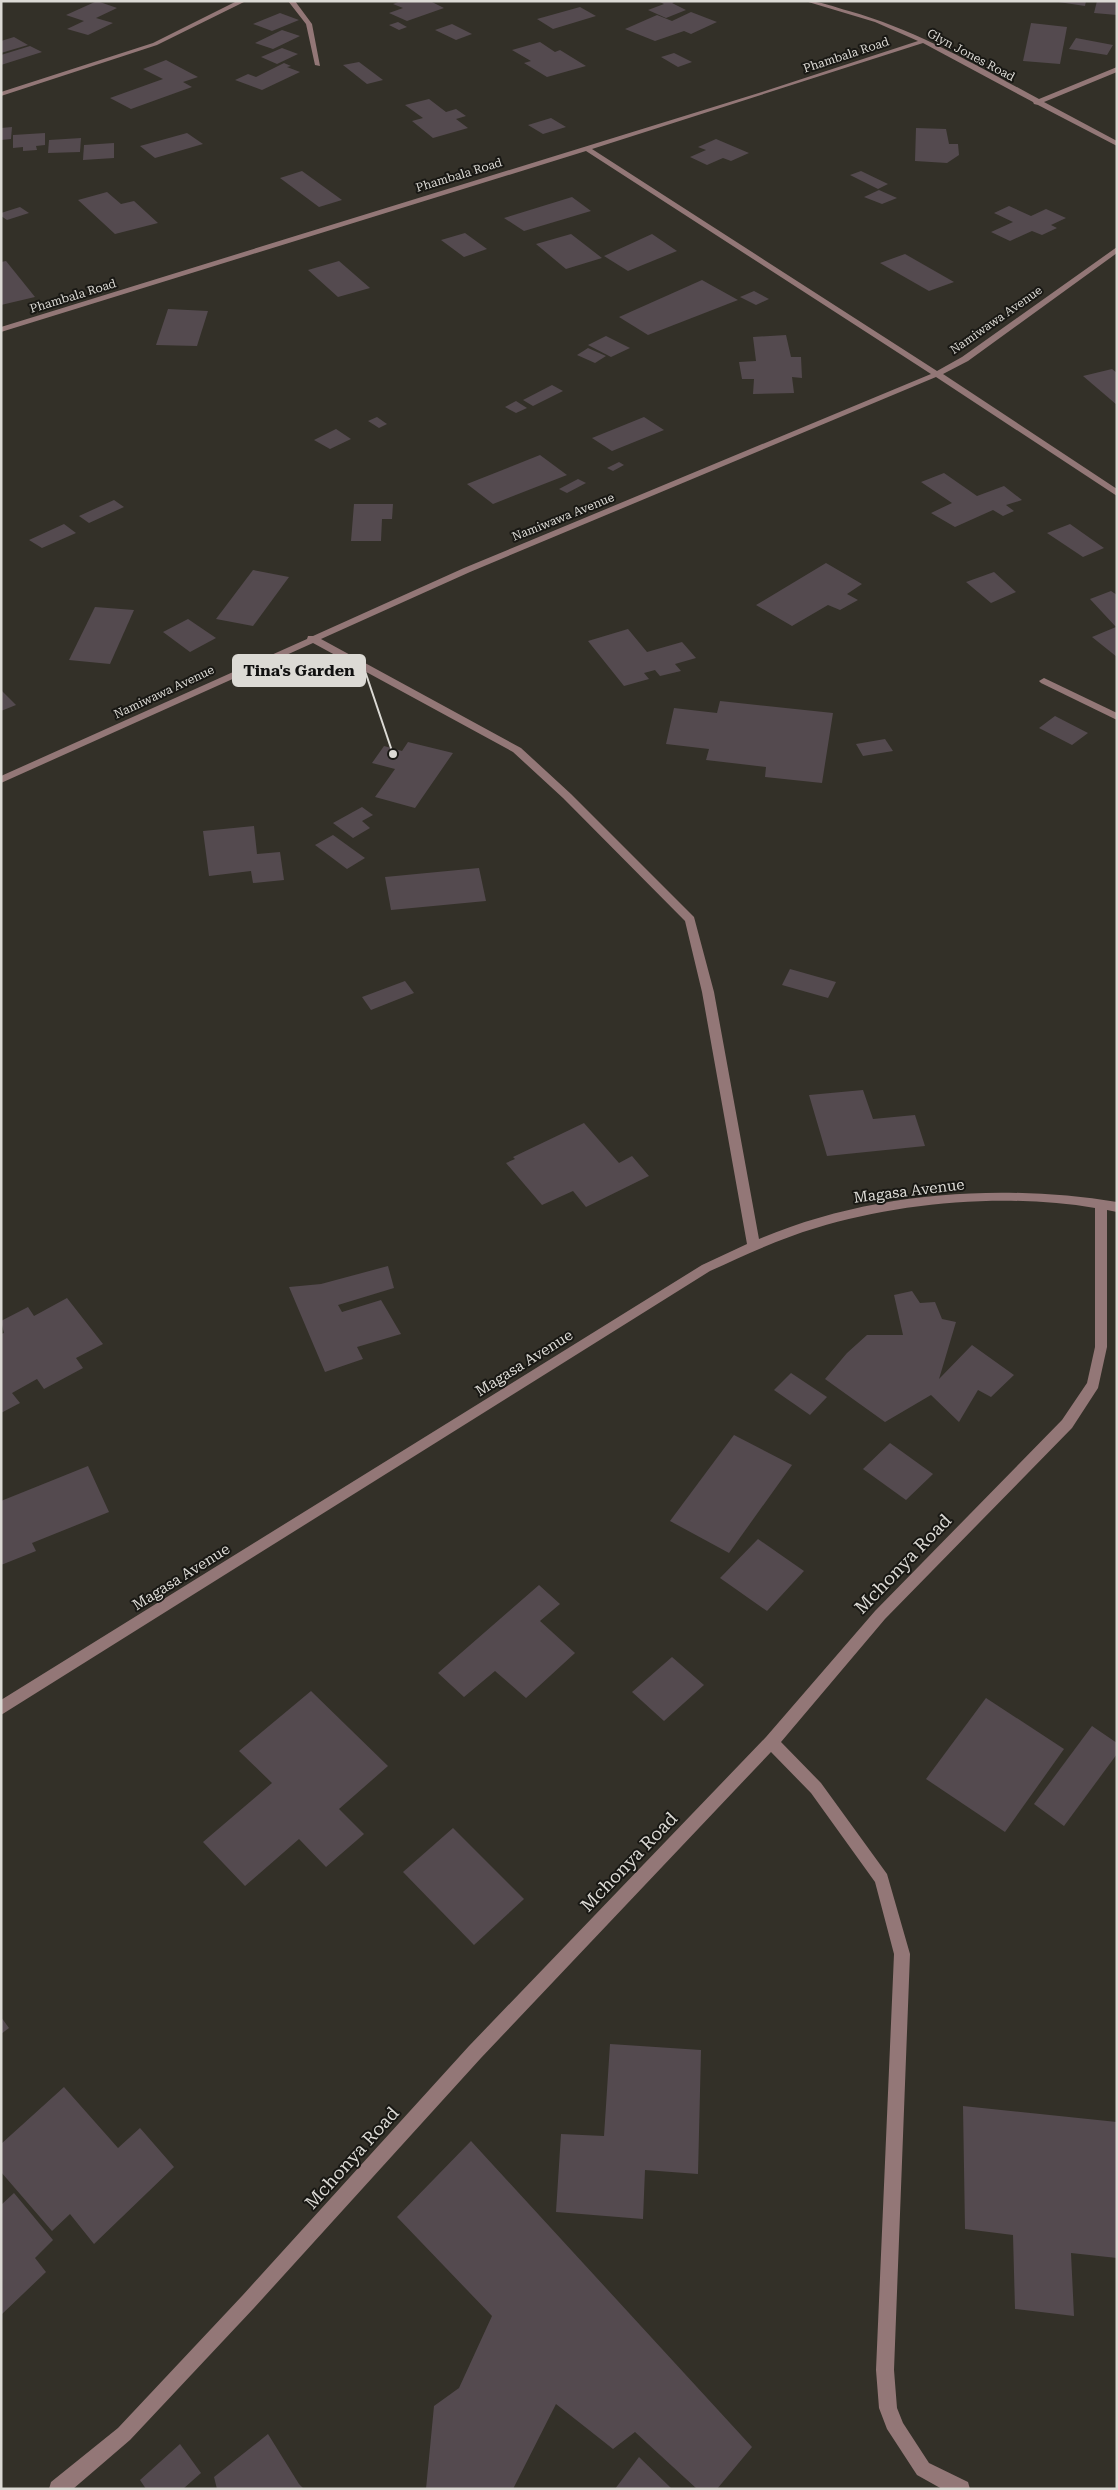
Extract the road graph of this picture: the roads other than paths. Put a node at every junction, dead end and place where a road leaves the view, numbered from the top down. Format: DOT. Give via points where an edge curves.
graph roads {
  1 [pos="243,1"];
  2 [pos="291,1"];
  3 [pos="808,1"];
  4 [pos="924,41"];
  5 [pos="318,65"];
  6 [pos="1117,69"];
  7 [pos="1,94"];
  8 [pos="1036,103"];
  9 [pos="1117,144"];
  10 [pos="585,147"];
  11 [pos="1117,249"];
  12 [pos="1,330"];
  13 [pos="937,374"];
  14 [pos="1117,493"];
  15 [pos="311,638"];
  16 [pos="1044,681"];
  17 [pos="1117,718"];
  18 [pos="1,780"];
  19 [pos="1109,1205"];
  20 [pos="754,1246"];
  21 [pos="1,1708"];
  22 [pos="771,1742"];
  23 [pos="58,2489"];
  24 [pos="961,2489"];
  1 -- 7 [label="street" via="155,44"];
  2 -- 5 [label="street" via="309,24"];
  3 -- 4 [label="street, Glyn Jones Road" via="877,21"];
  4 -- 8 [label="street, Glyn Jones Road"];
  4 -- 10 [label="street, Phambala Road"];
  6 -- 8 [label="street"];
  8 -- 9 [label="street, Glyn Jones Road"];
  10 -- 12 [label="street, Phambala Road"];
  10 -- 13 [label="street"];
  11 -- 13 [label="street, Namiwawa Avenue" via="965,360"];
  13 -- 14 [label="street"];
  13 -- 15 [label="street, Namiwawa Avenue"];
  15 -- 18 [label="street, Namiwawa Avenue"];
  15 -- 20 [label="street" via="517,750 690,920 708,992"];
  16 -- 17 [label="street"];
  19 -- 20 [label="street, Magasa Avenue" via="1022,1198 897,1206 829,1219"];
  19 -- 22 [label="street, Mchonya Road" via="1101,1347 1093,1384 1067,1424 880,1615"];
  20 -- 21 [label="street, Magasa Avenue" via="706,1268"];
  22 -- 23 [label="street, Mchonya Road" via="475,2052 124,2434"];
  22 -- 24 [label="street" via="816,1788 844,1824 882,1879 893,1918 902,1954 885,2370 888,2408 896,2430 923,2469"];
}
